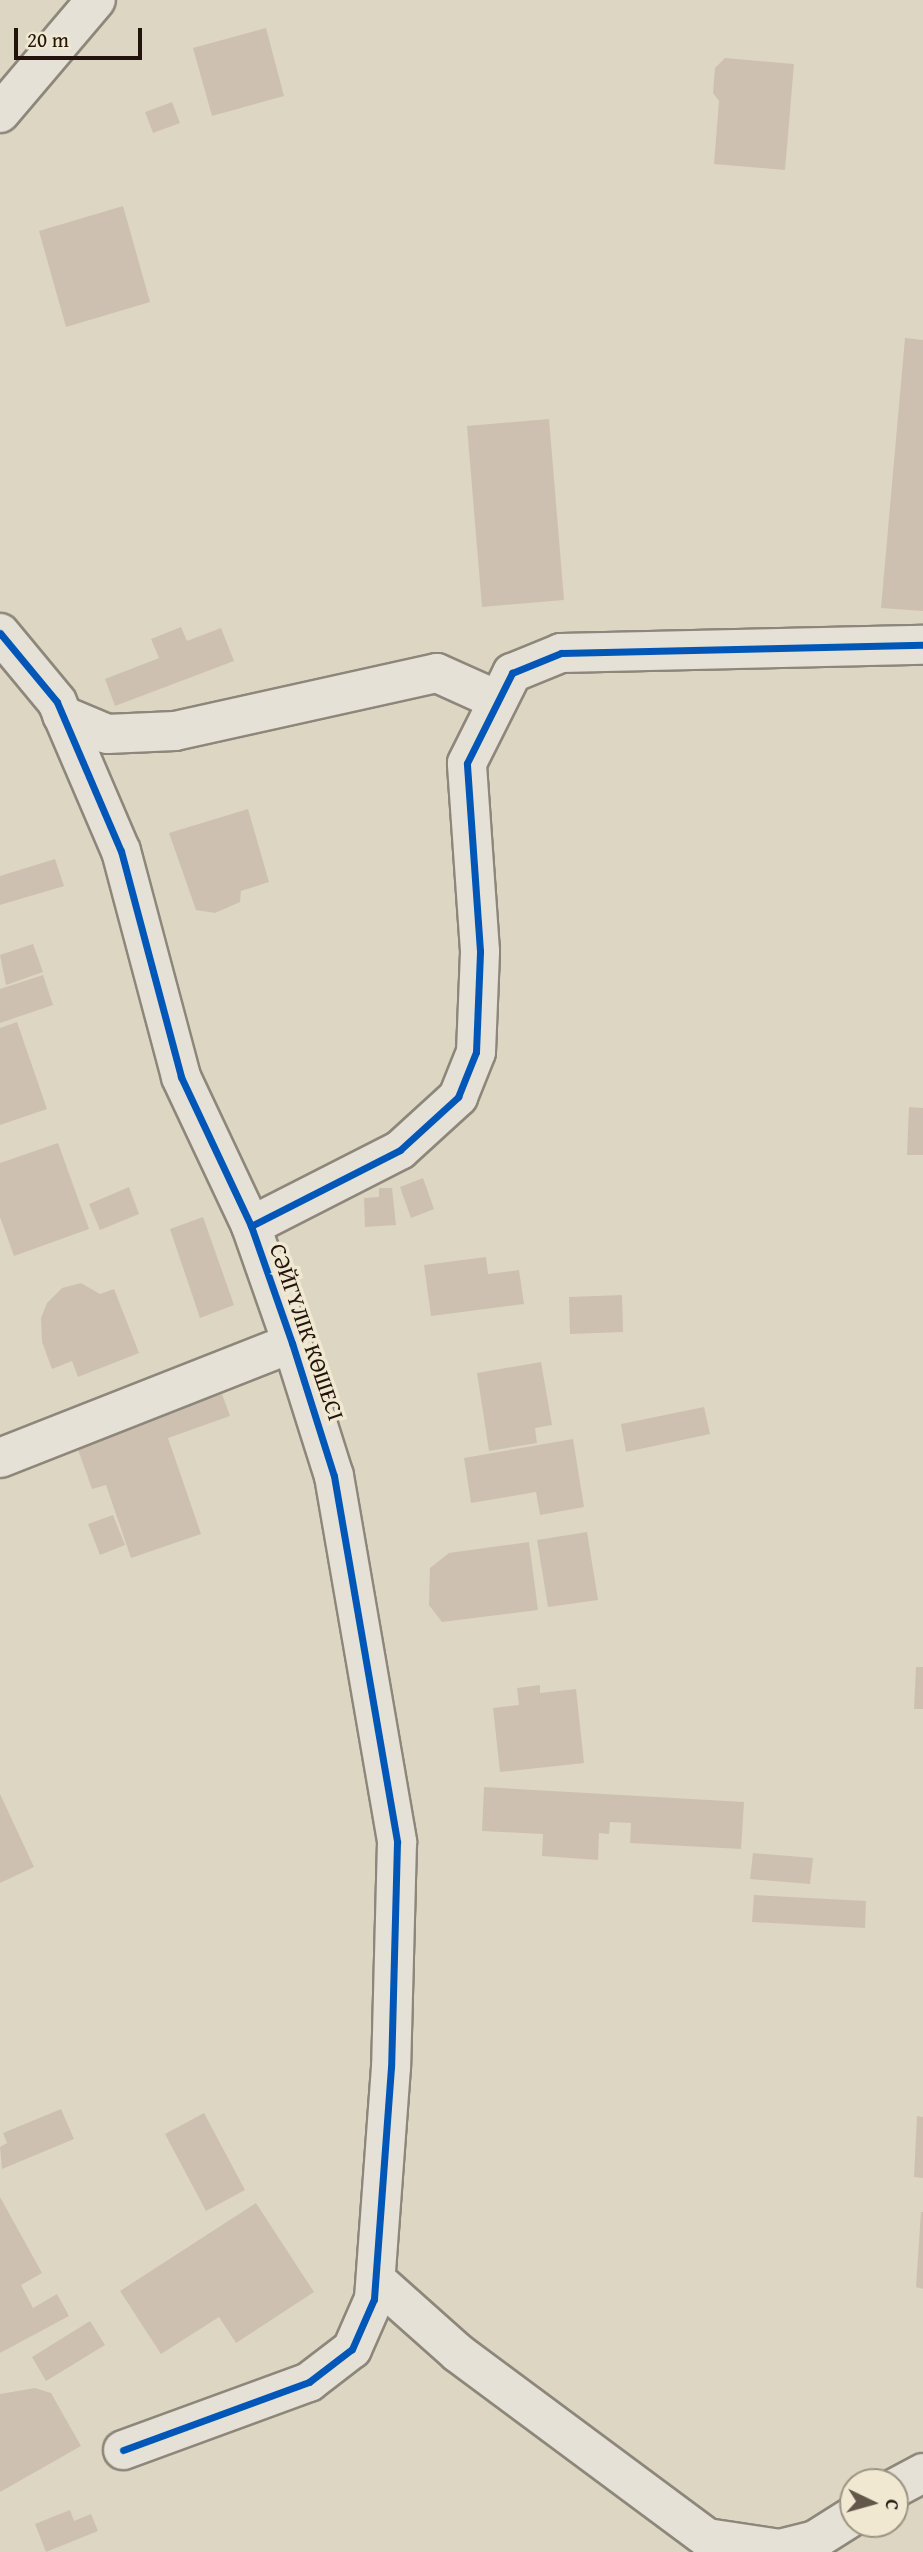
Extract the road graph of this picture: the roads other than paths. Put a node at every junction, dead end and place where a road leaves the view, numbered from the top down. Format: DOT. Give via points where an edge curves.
graph roads {
  1 [pos="96,0"];
  2 [pos="0,113"];
  3 [pos="0,633"];
  4 [pos="923,645"];
  5 [pos="497,700"];
  6 [pos="62,715"];
  7 [pos="251,1226"];
  8 [pos="292,1343"];
  9 [pos="0,1458"];
  10 [pos="376,2280"];
  11 [pos="123,2450"];
  12 [pos="839,2526"];
  13 [pos="812,2546"];
  1 -- 2 [label="street"];
  3 -- 6 [label="street, СӘЙГҮЛІК КӨШЕСІ"];
  4 -- 5 [label="street" via="561,653 512,673"];
  5 -- 6 [label="street" via="437,673 175,731 107,734"];
  5 -- 7 [label="street" via="467,763 479,976 476,1052 457,1097 400,1150"];
  6 -- 7 [label="street, СӘЙГҮЛІК КӨШЕСІ" via="121,851 181,1077"];
  7 -- 8 [label="street, СӘЙГҮЛІК КӨШЕСІ"];
  8 -- 9 [label="street"];
  8 -- 10 [label="street, СӘЙГҮЛІК КӨШЕСІ" via="334,1476 397,1842 391,2067"];
  10 -- 11 [label="street, СӘЙГҮЛІК КӨШЕСІ" via="374,2299 352,2349 309,2382"];
  10 -- 13 [label="street" via="458,2353 707,2538 780,2549"];
  12 -- 13 [label="street"];
}
